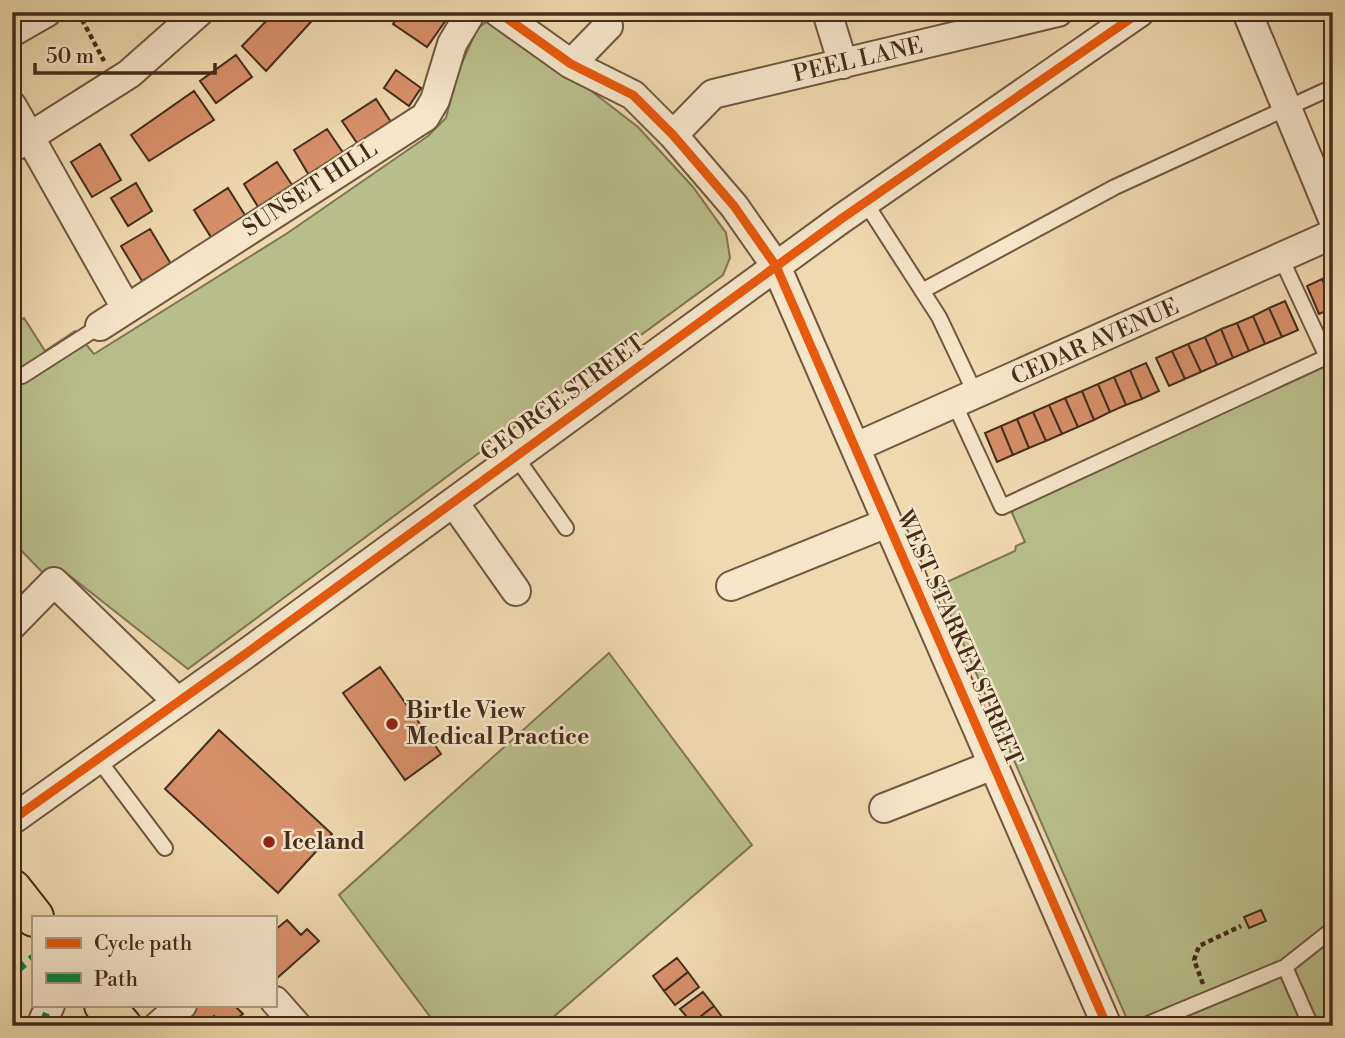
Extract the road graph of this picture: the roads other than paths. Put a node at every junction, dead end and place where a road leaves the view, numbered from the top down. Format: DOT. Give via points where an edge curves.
graph roads {
  1 [pos="47,12"];
  2 [pos="199,12"];
  3 [pos="471,12"];
  4 [pos="498,12"];
  5 [pos="604,12"];
  6 [pos="827,12"];
  7 [pos="1058,12"];
  8 [pos="1140,12"];
  9 [pos="1247,12"];
  10 [pos="12,32"];
  11 [pos="571,64"];
  12 [pos="843,64"];
  13 [pos="1333,87"];
  14 [pos="12,106"];
  15 [pos="1287,108"];
  16 [pos="673,135"];
  17 [pos="21,142"];
  18 [pos="865,202"];
  19 [pos="1333,219"];
  20 [pos="1333,234"];
  21 [pos="1281,258"];
  22 [pos="776,266"];
  23 [pos="922,291"];
  24 [pos="126,308"];
  25 [pos="100,326"];
  26 [pos="1330,355"];
  27 [pos="22,376"];
  28 [pos="966,400"];
  29 [pos="856,447"];
  30 [pos="516,457"];
  31 [pos="453,503"];
  32 [pos="887,523"];
  33 [pos="566,528"];
  34 [pos="731,586"];
  35 [pos="516,591"];
  36 [pos="12,625"];
  37 [pos="178,702"];
  38 [pos="98,759"];
  39 [pos="993,765"];
  40 [pos="884,808"];
  41 [pos="12,820"];
  42 [pos="165,848"];
  43 [pos="12,889"];
  44 [pos="33,916"];
  45 [pos="1333,929"];
  46 [pos="1285,967"];
  47 [pos="276,1002"];
  48 [pos="50,1006"];
  49 [pos="105,1006"];
  50 [pos="181,1006"];
  51 [pos="41,1026"];
  52 [pos="122,1026"];
  53 [pos="158,1026"];
  54 [pos="297,1026"];
  55 [pos="1107,1026"];
  56 [pos="1143,1026"];
  57 [pos="1311,1026"];
  1 -- 10 [label="street"];
  2 -- 17 [label="street" via="129,74"];
  3 -- 24 [label="street, SUNSET HILL" via="452,44 425,117"];
  4 -- 11 [label="street, WEST STARKEY STREET"];
  5 -- 11 [label="street" via="608,26"];
  6 -- 12 [label="street"];
  7 -- 12 [label="street, PEEL LANE"];
  8 -- 18 [label="street, GEORGE STREET"];
  9 -- 15 [label="street"];
  11 -- 16 [label="street, WEST STARKEY STREET" via="633,95"];
  12 -- 16 [label="street, PEEL LANE" via="713,93"];
  13 -- 15 [label="lane"];
  14 -- 17 [label="street"];
  15 -- 19 [label="street"];
  15 -- 23 [label="lane" via="1115,187"];
  16 -- 22 [label="street, WEST STARKEY STREET" via="734,206"];
  17 -- 24 [label="street"];
  18 -- 22 [label="street, GEORGE STREET"];
  18 -- 23 [label="lane"];
  20 -- 21 [label="street, CEDAR AVENUE"];
  21 -- 26 [label="lane"];
  21 -- 28 [label="street, CEDAR AVENUE"];
  22 -- 29 [label="street, WEST STARKEY STREET"];
  22 -- 30 [label="street, GEORGE STREET"];
  23 -- 28 [label="lane" via="939,317"];
  24 -- 25 [label="street, SUNSET HILL"];
  25 -- 27 [label="lane"];
  26 -- 28 [label="lane" via="1002,507"];
  28 -- 29 [label="street, CEDAR AVENUE"];
  29 -- 32 [label="street, WEST STARKEY STREET"];
  30 -- 31 [label="street, GEORGE STREET"];
  30 -- 33 [label="lane"];
  31 -- 35 [label="street"];
  31 -- 37 [label="street, GEORGE STREET"];
  32 -- 34 [label="street"];
  32 -- 39 [label="street, WEST STARKEY STREET"];
  36 -- 37 [label="street" via="54,582"];
  37 -- 38 [label="street, GEORGE STREET"];
  38 -- 41 [label="street, GEORGE STREET"];
  38 -- 42 [label="lane"];
  39 -- 40 [label="street"];
  39 -- 55 [label="street, WEST STARKEY STREET"];
  43 -- 44 [label="highway"];
  45 -- 46 [label="lane"];
  46 -- 56 [label="lane"];
  46 -- 57 [label="lane"];
  47 -- 54 [label="street"];
  48 -- 51 [label="street"];
  49 -- 52 [label="highway"];
  50 -- 53 [label="street"];
}
